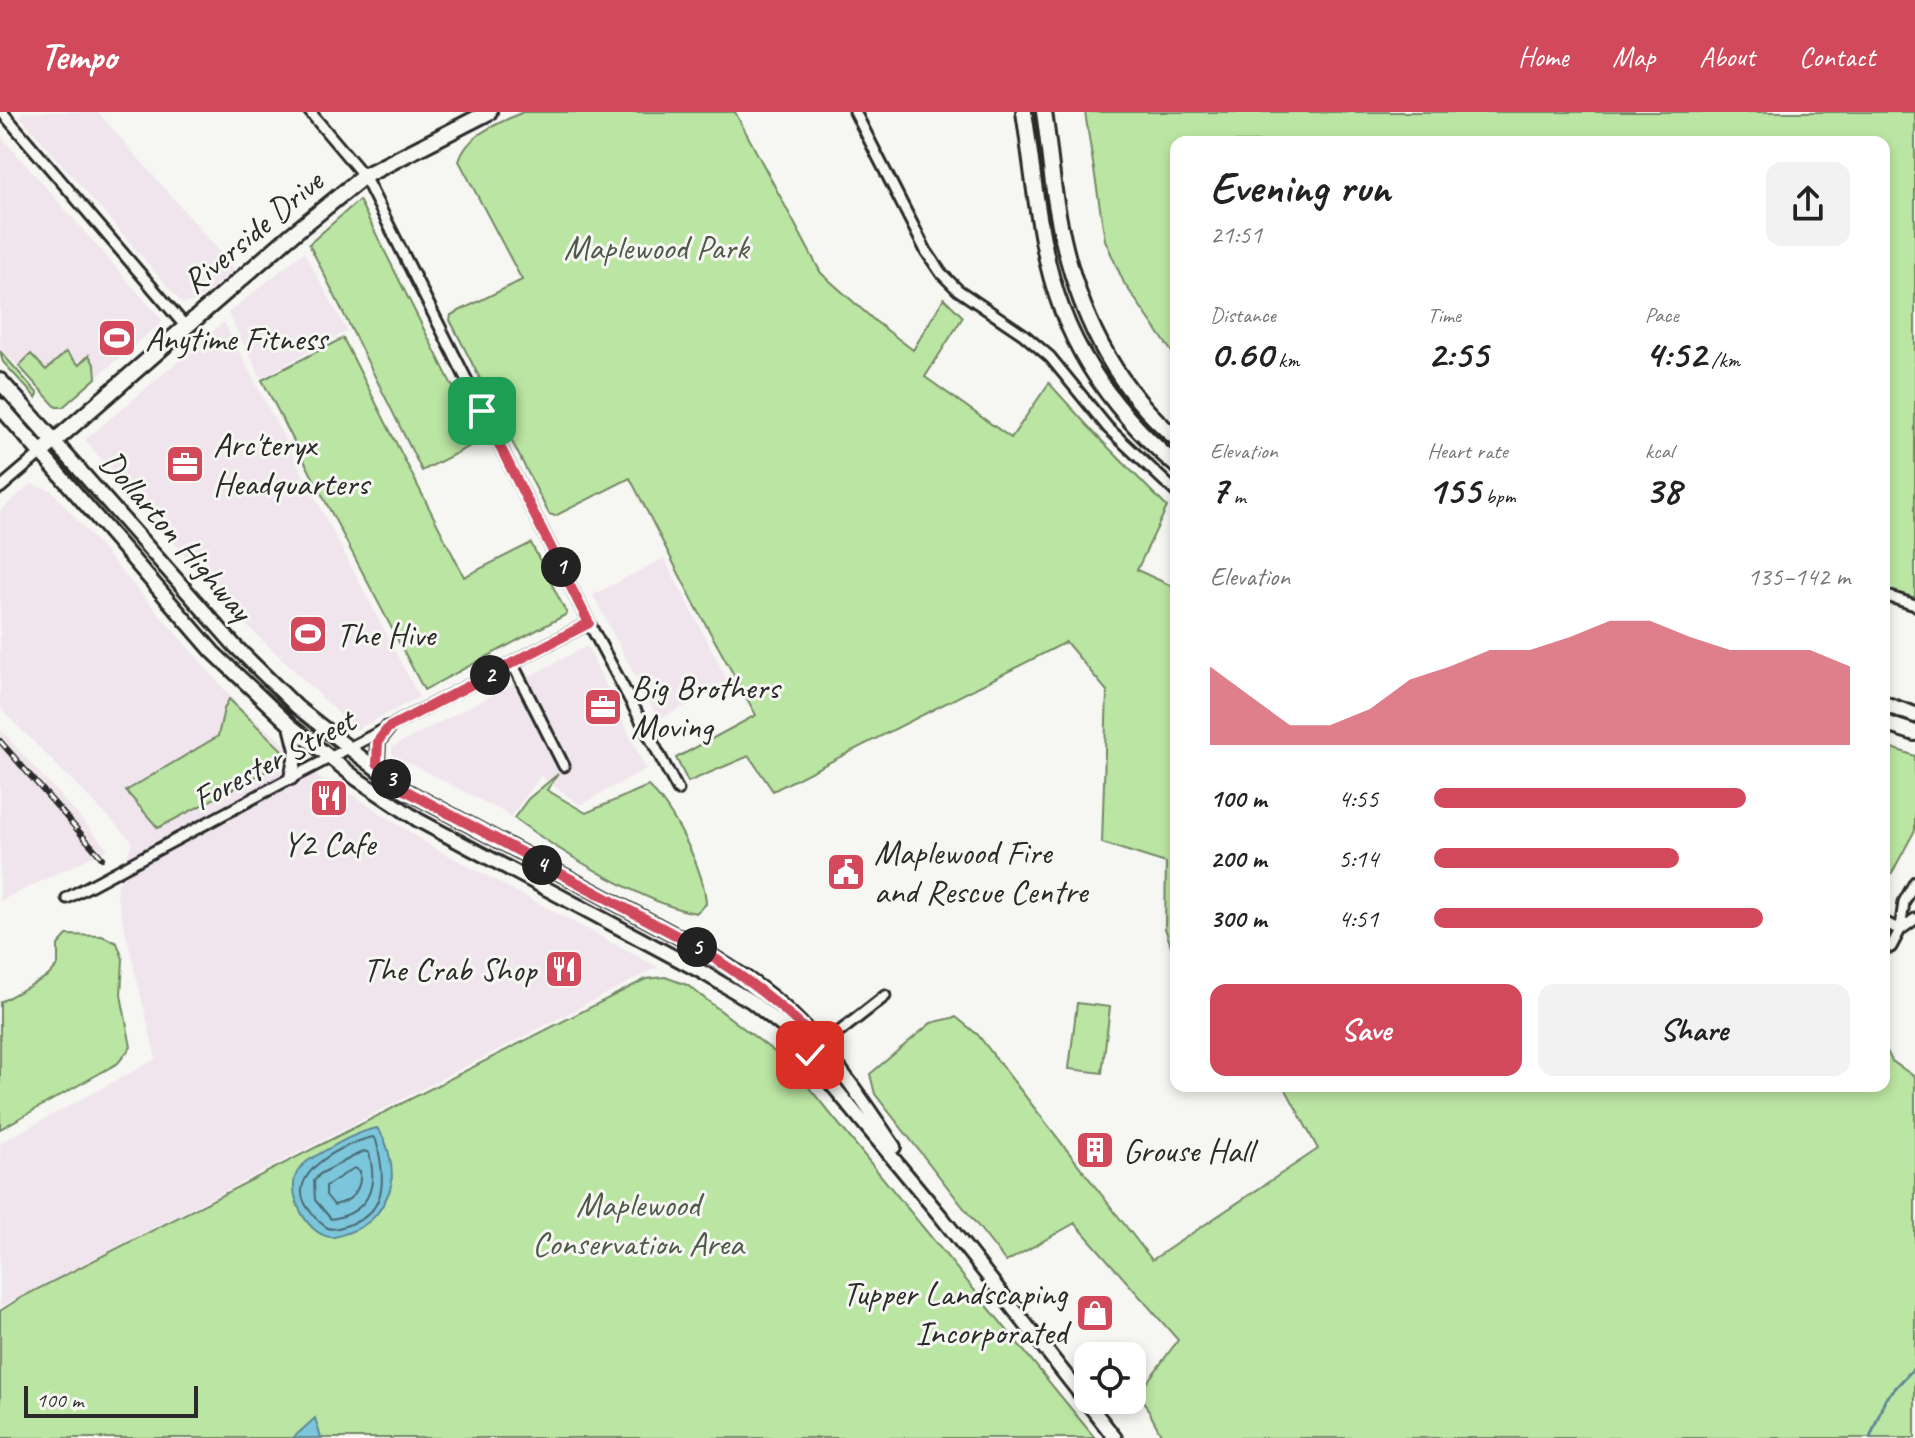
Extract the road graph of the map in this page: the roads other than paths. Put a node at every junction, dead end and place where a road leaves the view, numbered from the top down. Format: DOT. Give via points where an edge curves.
graph roads {
  1 [pos="2,112"];
  2 [pos="310,112"];
  3 [pos="489,112"];
  4 [pos="855,112"];
  5 [pos="1024,112"];
  6 [pos="1044,112"];
  7 [pos="364,176"];
  8 [pos="186,327"];
  9 [pos="0,381"];
  10 [pos="0,406"];
  11 [pos="1170,432"];
  12 [pos="54,441"];
  13 [pos="41,453"];
  14 [pos="1170,459"];
  15 [pos="1170,486"];
  16 [pos="0,488"];
  17 [pos="1890,597"];
  18 [pos="1915,605"];
  19 [pos="589,623"];
  20 [pos="512,663"];
  21 [pos="1890,702"];
  22 [pos="1915,703"];
  23 [pos="1890,705"];
  24 [pos="1915,715"];
  25 [pos="1890,725"];
  26 [pos="291,726"];
  27 [pos="388,728"];
  28 [pos="1915,733"];
  29 [pos="349,748"];
  30 [pos="330,757"];
  31 [pos="564,766"];
  32 [pos="291,778"];
  33 [pos="394,782"];
  34 [pos="678,790"];
  35 [pos="1915,882"];
  36 [pos="67,898"];
  37 [pos="1915,919"];
  38 [pos="1890,925"];
  39 [pos="1900,930"];
  40 [pos="1891,947"];
  41 [pos="885,996"];
  42 [pos="821,1046"];
  43 [pos="810,1055"];
  44 [pos="943,1219"];
  45 [pos="1115,1438"];
  1 -- 8 [label="street"];
  2 -- 7 [label="street"];
  3 -- 7 [label="main road, Riverside Drive"];
  4 -- 15 [label="street" via="941,273 1050,357 1108,428"];
  5 -- 14 [label="main road" via="1044,247 1064,317 1093,374 1126,419"];
  6 -- 11 [label="main road" via="1057,210 1080,300 1116,369"];
  7 -- 8 [label="main road, Riverside Drive"];
  7 -- 19 [label="street"];
  8 -- 12 [label="main road, Riverside Drive"];
  9 -- 12 [label="main road, Dollarton Highway"];
  10 -- 13 [label="main road, Dollarton Highway"];
  12 -- 13 [label="main road, Riverside Drive"];
  12 -- 29 [label="street, Dollarton Highway" via="235,646 297,707"];
  13 -- 16 [label="street, Riverside Drive"];
  13 -- 26 [label="street, Dollarton Highway" via="213,652"];
  17 -- 18 [label="street"];
  19 -- 20 [label="street, Forester Street"];
  19 -- 34 [label="street"];
  20 -- 27 [label="street, Forester Street"];
  20 -- 31 [label="street"];
  21 -- 22 [label="main road"];
  23 -- 24 [label="main road"];
  25 -- 28 [label="main road"];
  26 -- 30 [label="street, Dollarton Highway"];
  26 -- 32 [label="street" via="297,750"];
  27 -- 29 [label="street, Forester Street"];
  27 -- 33 [label="street" via="378,741 377,763"];
  29 -- 30 [label="street, Forester Street"];
  29 -- 33 [label="street, Dollarton Highway"];
  30 -- 32 [label="street, Forester Street"];
  30 -- 43 [label="street, Dollarton Highway" via="418,820 751,1001"];
  32 -- 36 [label="street, Forester Street"];
  33 -- 42 [label="street, Dollarton Highway" via="738,972"];
  35 -- 39 [label="street" via="1904,902"];
  37 -- 39 [label="street"];
  38 -- 39 [label="street"];
  39 -- 40 [label="street"];
  41 -- 42 [label="street"];
  42 -- 43 [label="street"];
  42 -- 44 [label="street, Dollarton Highway"];
  43 -- 44 [label="street, Dollarton Highway"];
  44 -- 45 [label="street, Dollarton Highway"];
}
